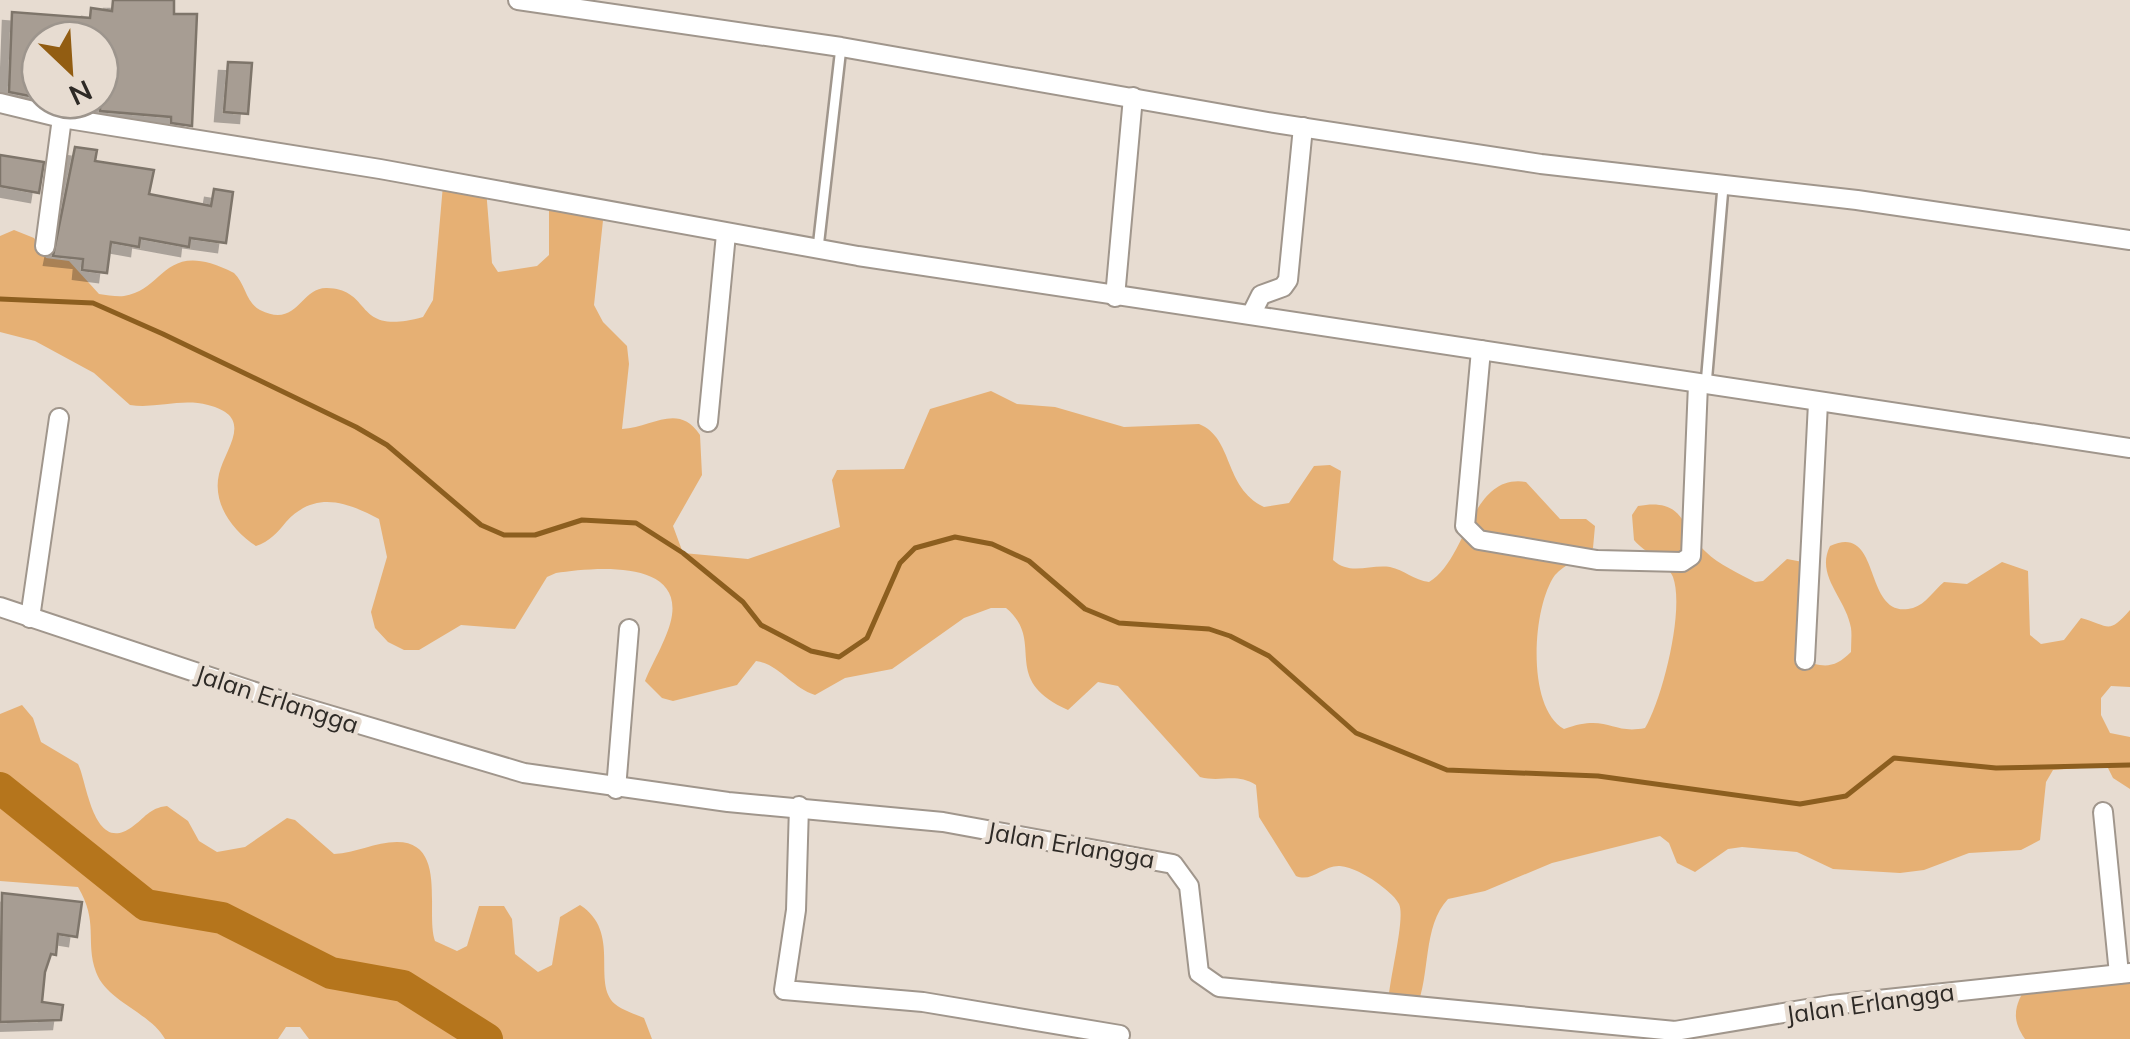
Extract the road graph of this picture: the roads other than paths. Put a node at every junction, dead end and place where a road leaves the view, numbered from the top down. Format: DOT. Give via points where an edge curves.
graph roads {
  1 [pos="518,0"];
  2 [pos="841,47"];
  3 [pos="1132,98"];
  4 [pos="62,120"];
  5 [pos="74,120"];
  6 [pos="1303,127"];
  7 [pos="1723,187"];
  8 [pos="726,234"];
  9 [pos="2130,240"];
  10 [pos="45,246"];
  11 [pos="818,249"];
  12 [pos="1115,296"];
  13 [pos="1252,313"];
  14 [pos="1481,350"];
  15 [pos="1702,384"];
  16 [pos="1818,403"];
  17 [pos="60,418"];
  18 [pos="708,422"];
  19 [pos="2130,448"];
  20 [pos="0,607"];
  21 [pos="30,618"];
  22 [pos="629,629"];
  23 [pos="1805,660"];
  24 [pos="616,789"];
  25 [pos="799,806"];
  26 [pos="2103,812"];
  27 [pos="2124,973"];
  28 [pos="1120,1036"];
  1 -- 2 [label="street"];
  2 -- 3 [label="street"];
  2 -- 11 [label="lane"];
  3 -- 6 [label="street"];
  3 -- 12 [label="street"];
  4 -- 10 [label="street"];
  5 -- 8 [label="street"];
  6 -- 7 [label="street"];
  6 -- 13 [label="street" via="1288,280 1262,295"];
  7 -- 9 [label="street"];
  7 -- 15 [label="lane"];
  8 -- 11 [label="street"];
  8 -- 18 [label="street"];
  11 -- 12 [label="street"];
  12 -- 13 [label="street"];
  13 -- 14 [label="street"];
  14 -- 15 [label="street"];
  14 -- 15 [label="street" via="1465,526 1479,540 1597,560 1682,562 1691,556"];
  15 -- 16 [label="street"];
  16 -- 19 [label="street"];
  16 -- 23 [label="street"];
  17 -- 21 [label="street"];
  20 -- 21 [label="street, Jalan Erlangga"];
  21 -- 24 [label="street, Jalan Erlangga" via="441,750"];
  22 -- 24 [label="street"];
  24 -- 25 [label="street, Jalan Erlangga"];
  25 -- 27 [label="street, Jalan Erlangga" via="943,822 1173,864 1189,886 1199,973 1218,987 1675,1031 1831,1005"];
  25 -- 28 [label="street" via="796,910 784,990 923,1002"];
  26 -- 27 [label="street"];
}
